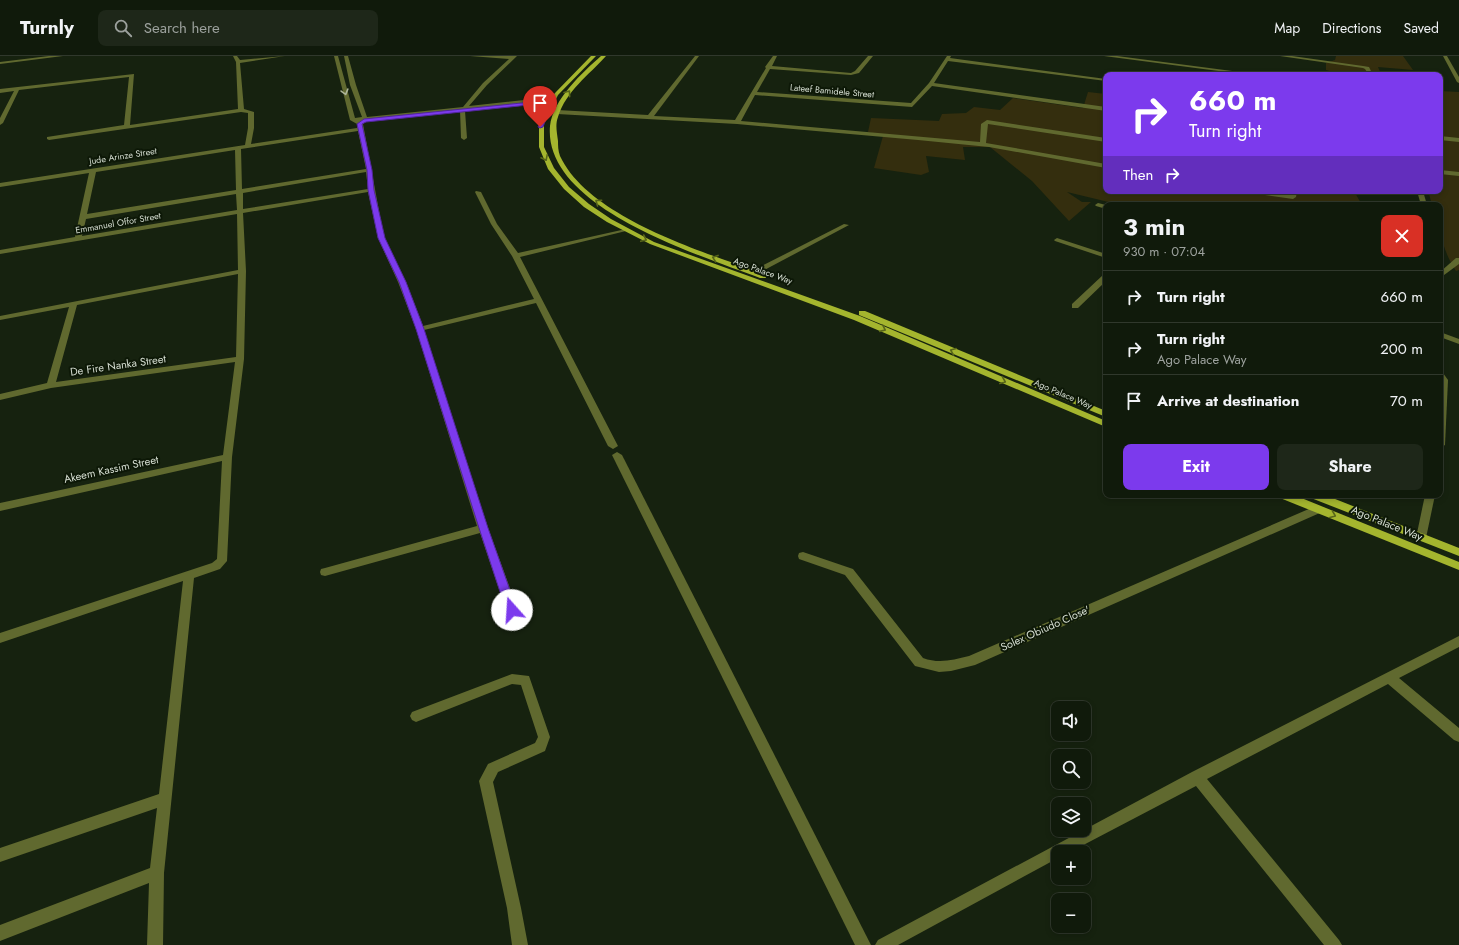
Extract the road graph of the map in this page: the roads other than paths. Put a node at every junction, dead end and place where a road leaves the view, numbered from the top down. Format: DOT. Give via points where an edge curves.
graph roads {
  1 [pos="61,56"];
  2 [pos="283,56"];
  3 [pos="336,56"];
  4 [pos="346,56"];
  5 [pos="472,56"];
  6 [pos="594,56"];
  7 [pos="604,56"];
  8 [pos="697,56"];
  9 [pos="775,56"];
  10 [pos="871,56"];
  11 [pos="1106,56"];
  12 [pos="1282,56"];
  13 [pos="1444,56"];
  14 [pos="514,57"];
  15 [pos="31,58"];
  16 [pos="948,58"];
  17 [pos="236,59"];
  18 [pos="0,63"];
  19 [pos="767,67"];
  20 [pos="1237,72"];
  21 [pos="1369,72"];
  22 [pos="1103,80"];
  23 [pos="1459,82"];
  24 [pos="931,84"];
  25 [pos="17,89"];
  26 [pos="0,91"];
  27 [pos="754,93"];
  28 [pos="552,100"];
  29 [pos="1103,109"];
  30 [pos="241,110"];
  31 [pos="463,110"];
  32 [pos="557,112"];
  33 [pos="650,117"];
  34 [pos="360,122"];
  35 [pos="736,122"];
  36 [pos="0,123"];
  37 [pos="127,126"];
  38 [pos="49,138"];
  39 [pos="464,138"];
  40 [pos="1443,138"];
  41 [pos="1103,140"];
  42 [pos="1459,140"];
  43 [pos="983,144"];
  44 [pos="248,146"];
  45 [pos="238,148"];
  46 [pos="1103,165"];
  47 [pos="93,170"];
  48 [pos="369,170"];
  49 [pos="1443,172"];
  50 [pos="1459,174"];
  51 [pos="0,185"];
  52 [pos="371,190"];
  53 [pos="240,192"];
  54 [pos="478,192"];
  55 [pos="1269,194"];
  56 [pos="1294,194"];
  57 [pos="1098,205"];
  58 [pos="1103,206"];
  59 [pos="240,212"];
  60 [pos="83,217"];
  61 [pos="846,225"];
  62 [pos="624,230"];
  63 [pos="78,240"];
  64 [pos="1057,240"];
  65 [pos="0,252"];
  66 [pos="1103,255"];
  67 [pos="516,256"];
  68 [pos="1459,260"];
  69 [pos="242,271"];
  70 [pos="754,272"];
  71 [pos="1443,273"];
  72 [pos="1103,279"];
  73 [pos="539,300"];
  74 [pos="74,304"];
  75 [pos="1075,306"];
  76 [pos="0,318"];
  77 [pos="420,329"];
  78 [pos="1443,335"];
  79 [pos="1459,342"];
  80 [pos="240,359"];
  81 [pos="1443,379"];
  82 [pos="50,385"];
  83 [pos="0,396"];
  84 [pos="1103,413"];
  85 [pos="1443,415"];
  86 [pos="1103,423"];
  87 [pos="227,457"];
  88 [pos="1291,498"];
  89 [pos="1322,498"];
  90 [pos="1429,498"];
  91 [pos="0,507"];
  92 [pos="1318,509"];
  93 [pos="483,528"];
  94 [pos="1421,538"];
  95 [pos="1459,552"];
  96 [pos="803,556"];
  97 [pos="1459,566"];
  98 [pos="325,572"];
  99 [pos="189,576"];
  100 [pos="512,610"];
  101 [pos="0,638"];
  102 [pos="1459,641"];
  103 [pos="1390,678"];
  104 [pos="416,716"];
  105 [pos="1459,736"];
  106 [pos="1197,777"];
  107 [pos="164,798"];
  108 [pos="0,855"];
  109 [pos="157,873"];
  110 [pos="0,933"];
  111 [pos="155,945"];
  112 [pos="520,945"];
  113 [pos="863,945"];
  114 [pos="883,945"];
  115 [pos="1334,945"];
  1 -- 15 [label="street"];
  2 -- 17 [label="street"];
  3 -- 34 [label="street, one-way"];
  4 -- 34 [label="street"];
  5 -- 14 [label="street"];
  6 -- 28 [label="main road, Ago Palace Way" via="565,83"];
  32 -- 7 [label="main road, Ago Palace Way, one-way" via="567,93"];
  8 -- 33 [label="street"];
  9 -- 19 [label="street"];
  10 -- 19 [label="street" via="855,73"];
  11 -- 20 [label="street"];
  12 -- 21 [label="street" via="1356,63 1367,68"];
  13 -- 23 [label="street"];
  14 -- 31 [label="street" via="485,84"];
  15 -- 18 [label="street"];
  16 -- 22 [label="street"];
  16 -- 24 [label="street"];
  17 -- 30 [label="street"];
  19 -- 27 [label="street"];
  24 -- 27 [label="street, Lateef Bamidele Street" via="914,104 908,106"];
  24 -- 29 [label="street"];
  25 -- 26 [label="street"];
  25 -- 36 [label="street"];
  25 -- 37 [label="street" via="132,75"];
  27 -- 35 [label="street"];
  28 -- 31 [label="street, Jude Arinze Street"];
  28 -- 62 [label="main road, Ago Palace Way, one-way" via="540,127 542,153 558,179 576,198"];
  30 -- 37 [label="street"];
  30 -- 44 [label="street" via="251,112"];
  31 -- 34 [label="street, Jude Arinze Street"];
  31 -- 39 [label="street"];
  32 -- 33 [label="street"];
  70 -- 32 [label="main road, Ago Palace Way, one-way" via="662,238 592,198 572,178 557,157 552,125"];
  33 -- 35 [label="street"];
  34 -- 44 [label="street, Jude Arinze Street"];
  34 -- 48 [label="street"];
  35 -- 43 [label="street"];
  37 -- 38 [label="street"];
  40 -- 42 [label="street"];
  41 -- 43 [label="street" via="987,122 984,124"];
  43 -- 46 [label="street"];
  44 -- 45 [label="street, Jude Arinze Street"];
  45 -- 47 [label="street, Jude Arinze Street"];
  45 -- 53 [label="street"];
  47 -- 51 [label="street, Jude Arinze Street"];
  47 -- 60 [label="street"];
  48 -- 52 [label="street"];
  48 -- 53 [label="street"];
  49 -- 50 [label="street"];
  52 -- 59 [label="street, Emmanuel Offor Street"];
  52 -- 77 [label="street" via="381,238"];
  53 -- 59 [label="street"];
  53 -- 60 [label="street"];
  54 -- 67 [label="street" via="494,224"];
  55 -- 56 [label="street" via="1287,197 1293,197"];
  57 -- 58 [label="street"];
  59 -- 63 [label="street, Emmanuel Offor Street"];
  59 -- 69 [label="street"];
  60 -- 63 [label="street"];
  61 -- 70 [label="street"];
  62 -- 67 [label="street"];
  62 -- 86 [label="main road, Ago Palace Way, one-way" via="652,243 857,318"];
  63 -- 65 [label="street, Emmanuel Offor Street"];
  64 -- 66 [label="street"];
  67 -- 73 [label="street"];
  68 -- 71 [label="street"];
  69 -- 74 [label="street"];
  69 -- 80 [label="street"];
  84 -- 70 [label="main road, Ago Palace Way, one-way" via="887,323"];
  72 -- 75 [label="street"];
  73 -- 77 [label="street"];
  73 -- 113 [label="street"];
  74 -- 76 [label="street"];
  74 -- 82 [label="street"];
  77 -- 93 [label="street"];
  78 -- 79 [label="street"];
  80 -- 82 [label="street, De Fire Nanka Street"];
  80 -- 87 [label="street"];
  81 -- 85 [label="street"];
  82 -- 83 [label="street, De Fire Nanka Street"];
  87 -- 91 [label="street, Akeem Kassim Street"];
  87 -- 99 [label="street" via="222,561 216,566"];
  88 -- 92 [label="main road, Ago Palace Way"];
  89 -- 94 [label="main road, Ago Palace Way"];
  90 -- 94 [label="street"];
  92 -- 96 [label="street, Solex Obiudo Close'" via="971,661 946,667 932,668 919,662 849,572"];
  92 -- 97 [label="main road, Ago Palace Way, one-way"];
  93 -- 98 [label="street"];
  93 -- 100 [label="street"];
  94 -- 95 [label="main road, Ago Palace Way"];
  99 -- 101 [label="street"];
  99 -- 107 [label="street"];
  102 -- 103 [label="street"];
  103 -- 105 [label="street"];
  103 -- 106 [label="street"];
  104 -- 112 [label="street" via="512,679 525,680 544,737 540,747 493,768 486,781"];
  106 -- 114 [label="street"];
  106 -- 115 [label="street"];
  107 -- 108 [label="street"];
  107 -- 109 [label="street"];
  109 -- 110 [label="street"];
  109 -- 111 [label="street"];
}
